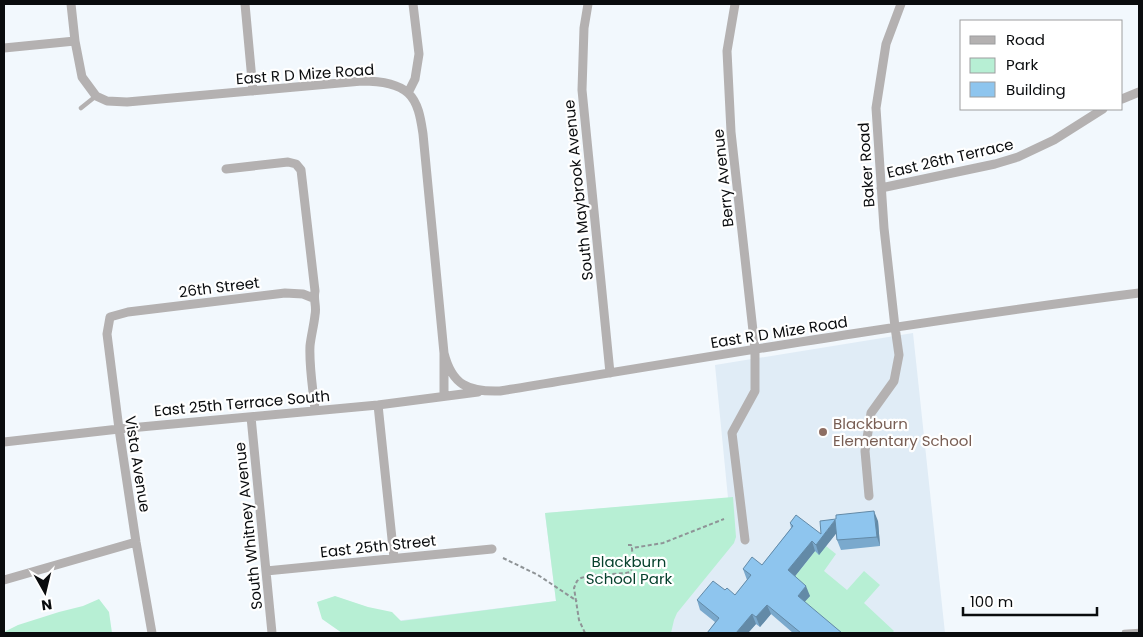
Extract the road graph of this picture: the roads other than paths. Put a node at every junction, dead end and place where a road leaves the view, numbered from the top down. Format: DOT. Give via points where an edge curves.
graph roads {
  1 [pos="71,4"];
  2 [pos="245,4"];
  3 [pos="414,4"];
  4 [pos="588,4"];
  5 [pos="735,4"];
  6 [pos="901,4"];
  7 [pos="75,41"];
  8 [pos="4,48"];
  9 [pos="253,91"];
  10 [pos="1139,92"];
  11 [pos="408,93"];
  12 [pos="96,96"];
  13 [pos="1123,99"];
  14 [pos="81,108"];
  15 [pos="1101,110"];
  16 [pos="226,169"];
  17 [pos="881,188"];
  18 [pos="1139,293"];
  19 [pos="314,298"];
  20 [pos="128,312"];
  21 [pos="895,327"];
  22 [pos="755,349"];
  23 [pos="444,353"];
  24 [pos="610,373"];
  25 [pos="484,391"];
  26 [pos="444,396"];
  27 [pos="378,405"];
  28 [pos="315,410"];
  29 [pos="251,417"];
  30 [pos="119,429"];
  31 [pos="4,442"];
  32 [pos="869,496"];
  33 [pos="745,540"];
  34 [pos="136,542"];
  35 [pos="492,549"];
  36 [pos="394,558"];
  37 [pos="266,571"];
  38 [pos="4,580"];
  39 [pos="1124,632"];
  40 [pos="1139,632"];
  41 [pos="152,633"];
  42 [pos="272,633"];
  1 -- 7 [label="street"];
  2 -- 9 [label="street"];
  3 -- 11 [label="street" via="419,54 415,79"];
  4 -- 24 [label="street, South Maybrook Avenue" via="582,90"];
  5 -- 22 [label="street, Berry Avenue" via="727,52 731,132"];
  6 -- 17 [label="street, Baker Road" via="886,44 876,108"];
  7 -- 8 [label="street"];
  7 -- 12 [label="street" via="82,78"];
  9 -- 11 [label="street, East R D Mize Road" via="376,81"];
  9 -- 12 [label="street, East R D Mize Road" via="127,102 107,101"];
  10 -- 13 [label="street"];
  11 -- 23 [label="street, East R D Mize Road" via="418,109 422,128"];
  12 -- 14 [label="lane"];
  15 -- 17 [label="street, East 26th Terrace" via="1054,140 1018,157"];
  16 -- 19 [label="street" via="288,162 296,164 300,170"];
  17 -- 21 [label="street, Baker Road"];
  18 -- 21 [label="street, East R D Mize Road"];
  19 -- 20 [label="street, 26th Street" via="285,293"];
  19 -- 28 [label="street" via="316,314 310,363"];
  20 -- 30 [label="street, Vista Avenue" via="110,317 107,334"];
  21 -- 22 [label="street, East R D Mize Road"];
  21 -- 32 [label="street, Baker Road" via="899,355 894,381 871,413 865,451"];
  22 -- 24 [label="street, East R D Mize Road"];
  22 -- 33 [label="street, Berry Avenue" via="755,391 732,433"];
  23 -- 25 [label="street, East R D Mize Road" via="452,374 460,382"];
  23 -- 26 [label="street, East R D Mize Road"];
  24 -- 25 [label="street, East R D Mize Road"];
  25 -- 26 [label="street, East 25th Terrace South"];
  26 -- 27 [label="street, East 25th Terrace South"];
  27 -- 28 [label="street, East 25th Terrace South"];
  27 -- 36 [label="street"];
  28 -- 29 [label="street, East 25th Terrace South"];
  29 -- 30 [label="street, East 25th Terrace South"];
  29 -- 37 [label="street, South Whitney Avenue"];
  30 -- 31 [label="street, East 25th Terrace South"];
  30 -- 34 [label="street, Vista Avenue"];
  34 -- 38 [label="street"];
  34 -- 41 [label="street, Vista Avenue"];
  35 -- 36 [label="street, East 25th Street"];
  36 -- 37 [label="street, East 25th Street"];
  37 -- 42 [label="street, South Whitney Avenue"];
  39 -- 40 [label="lane"];
}
